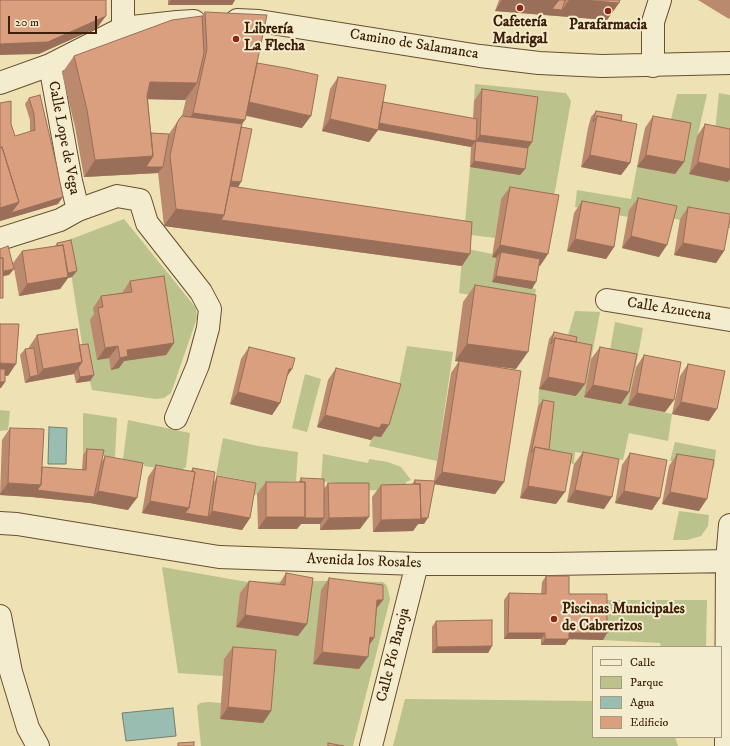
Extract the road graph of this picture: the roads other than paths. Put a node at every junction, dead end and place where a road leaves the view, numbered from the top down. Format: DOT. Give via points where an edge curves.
graph roads {
  1 [pos="123,0"];
  2 [pos="660,0"];
  3 [pos="123,28"];
  4 [pos="730,64"];
  5 [pos="50,65"];
  6 [pos="653,66"];
  7 [pos="0,83"];
  8 [pos="78,210"];
  9 [pos="0,239"];
  10 [pos="607,300"];
  11 [pos="730,320"];
  12 [pos="176,418"];
  13 [pos="0,524"];
  14 [pos="730,525"];
  15 [pos="728,561"];
  16 [pos="417,564"];
  17 [pos="0,616"];
  18 [pos="38,746"];
  19 [pos="371,746"];
  20 [pos="726,746"];
  1 -- 3 [label="street"];
  2 -- 6 [label="street" via="653,22"];
  3 -- 5 [label="street"];
  3 -- 6 [label="street, Camino de Salamanca" via="177,22 259,21 531,62 590,66"];
  4 -- 6 [label="street, Camino de Salamanca"];
  5 -- 7 [label="street"];
  5 -- 8 [label="street, Calle Lope de Vega"];
  8 -- 9 [label="street" via="60,220"];
  8 -- 12 [label="street" via="117,196 140,200 147,223 201,292 210,310 198,364"];
  10 -- 11 [label="street, Calle Azucena"];
  13 -- 16 [label="street, Avenida los Rosales" via="16,524 219,557"];
  14 -- 15 [label="street"];
  15 -- 16 [label="street, Avenida los Rosales"];
  15 -- 20 [label="street"];
  16 -- 19 [label="street, Calle Pío Baroja"];
  17 -- 18 [label="street" via="11,672 28,728"];
}
